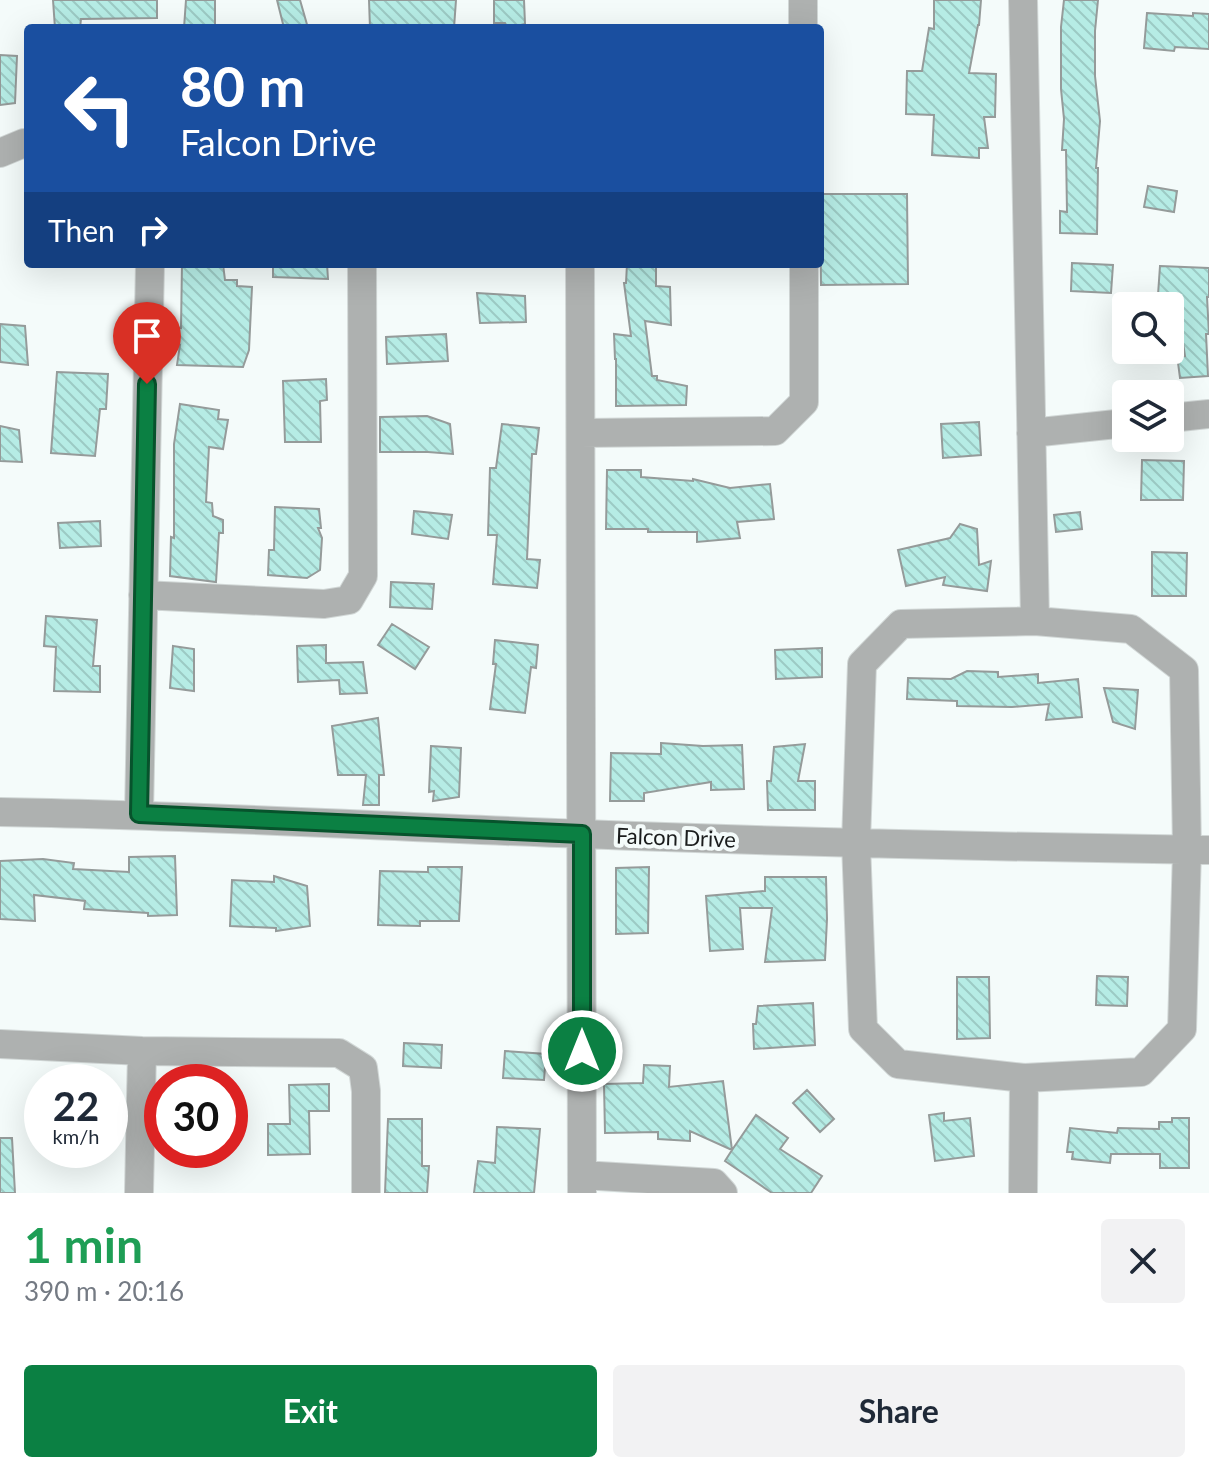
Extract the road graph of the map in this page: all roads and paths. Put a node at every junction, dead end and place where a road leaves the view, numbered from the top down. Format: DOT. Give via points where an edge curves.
graph roads {
  1 [pos="803,0"];
  2 [pos="1023,0"];
  3 [pos="803,24"];
  4 [pos="24,143"];
  5 [pos="0,153"];
  6 [pos="150,268"];
  7 [pos="362,268"];
  8 [pos="580,268"];
  9 [pos="804,268"];
  10 [pos="1209,414"];
  11 [pos="1184,417"];
  12 [pos="1112,424"];
  13 [pos="581,433"];
  14 [pos="1031,433"];
  15 [pos="143,595"];
  16 [pos="1035,621"];
  17 [pos="0,812"];
  18 [pos="139,814"];
  19 [pos="582,834"];
  20 [pos="856,843"];
  21 [pos="1198,850"];
  22 [pos="0,1044"];
  23 [pos="142,1051"];
  24 [pos="1024,1078"];
  25 [pos="582,1184"];
  26 [pos="139,1193"];
  27 [pos="366,1193"];
  28 [pos="723,1193"];
  29 [pos="1023,1193"];
  1 -- 3 [label="street"];
  2 -- 14 [label="street"];
  4 -- 5 [label="street"];
  6 -- 15 [label="street"];
  7 -- 15 [label="street" via="363,576 349,600 324,604"];
  8 -- 13 [label="street"];
  9 -- 13 [label="street" via="804,402 775,431"];
  10 -- 11 [label="street"];
  12 -- 14 [label="street"];
  13 -- 19 [label="street"];
  14 -- 16 [label="street"];
  15 -- 18 [label="street"];
  16 -- 20 [label="street" via="901,624 862,664"];
  16 -- 21 [label="street" via="1131,629 1184,670"];
  17 -- 18 [label="street, Falcon Drive"];
  18 -- 19 [label="street, Falcon Drive"];
  19 -- 20 [label="street, Falcon Drive"];
  19 -- 25 [label="street"];
  20 -- 21 [label="street, Falcon Drive"];
  20 -- 24 [label="street" via="863,1029 898,1064"];
  21 -- 24 [label="street" via="1182,1029 1141,1072"];
  22 -- 23 [label="street"];
  23 -- 26 [label="street"];
  23 -- 27 [label="street" via="339,1053 363,1068"];
  24 -- 29 [label="street"];
  25 -- 28 [label="street" via="714,1183"];
}
